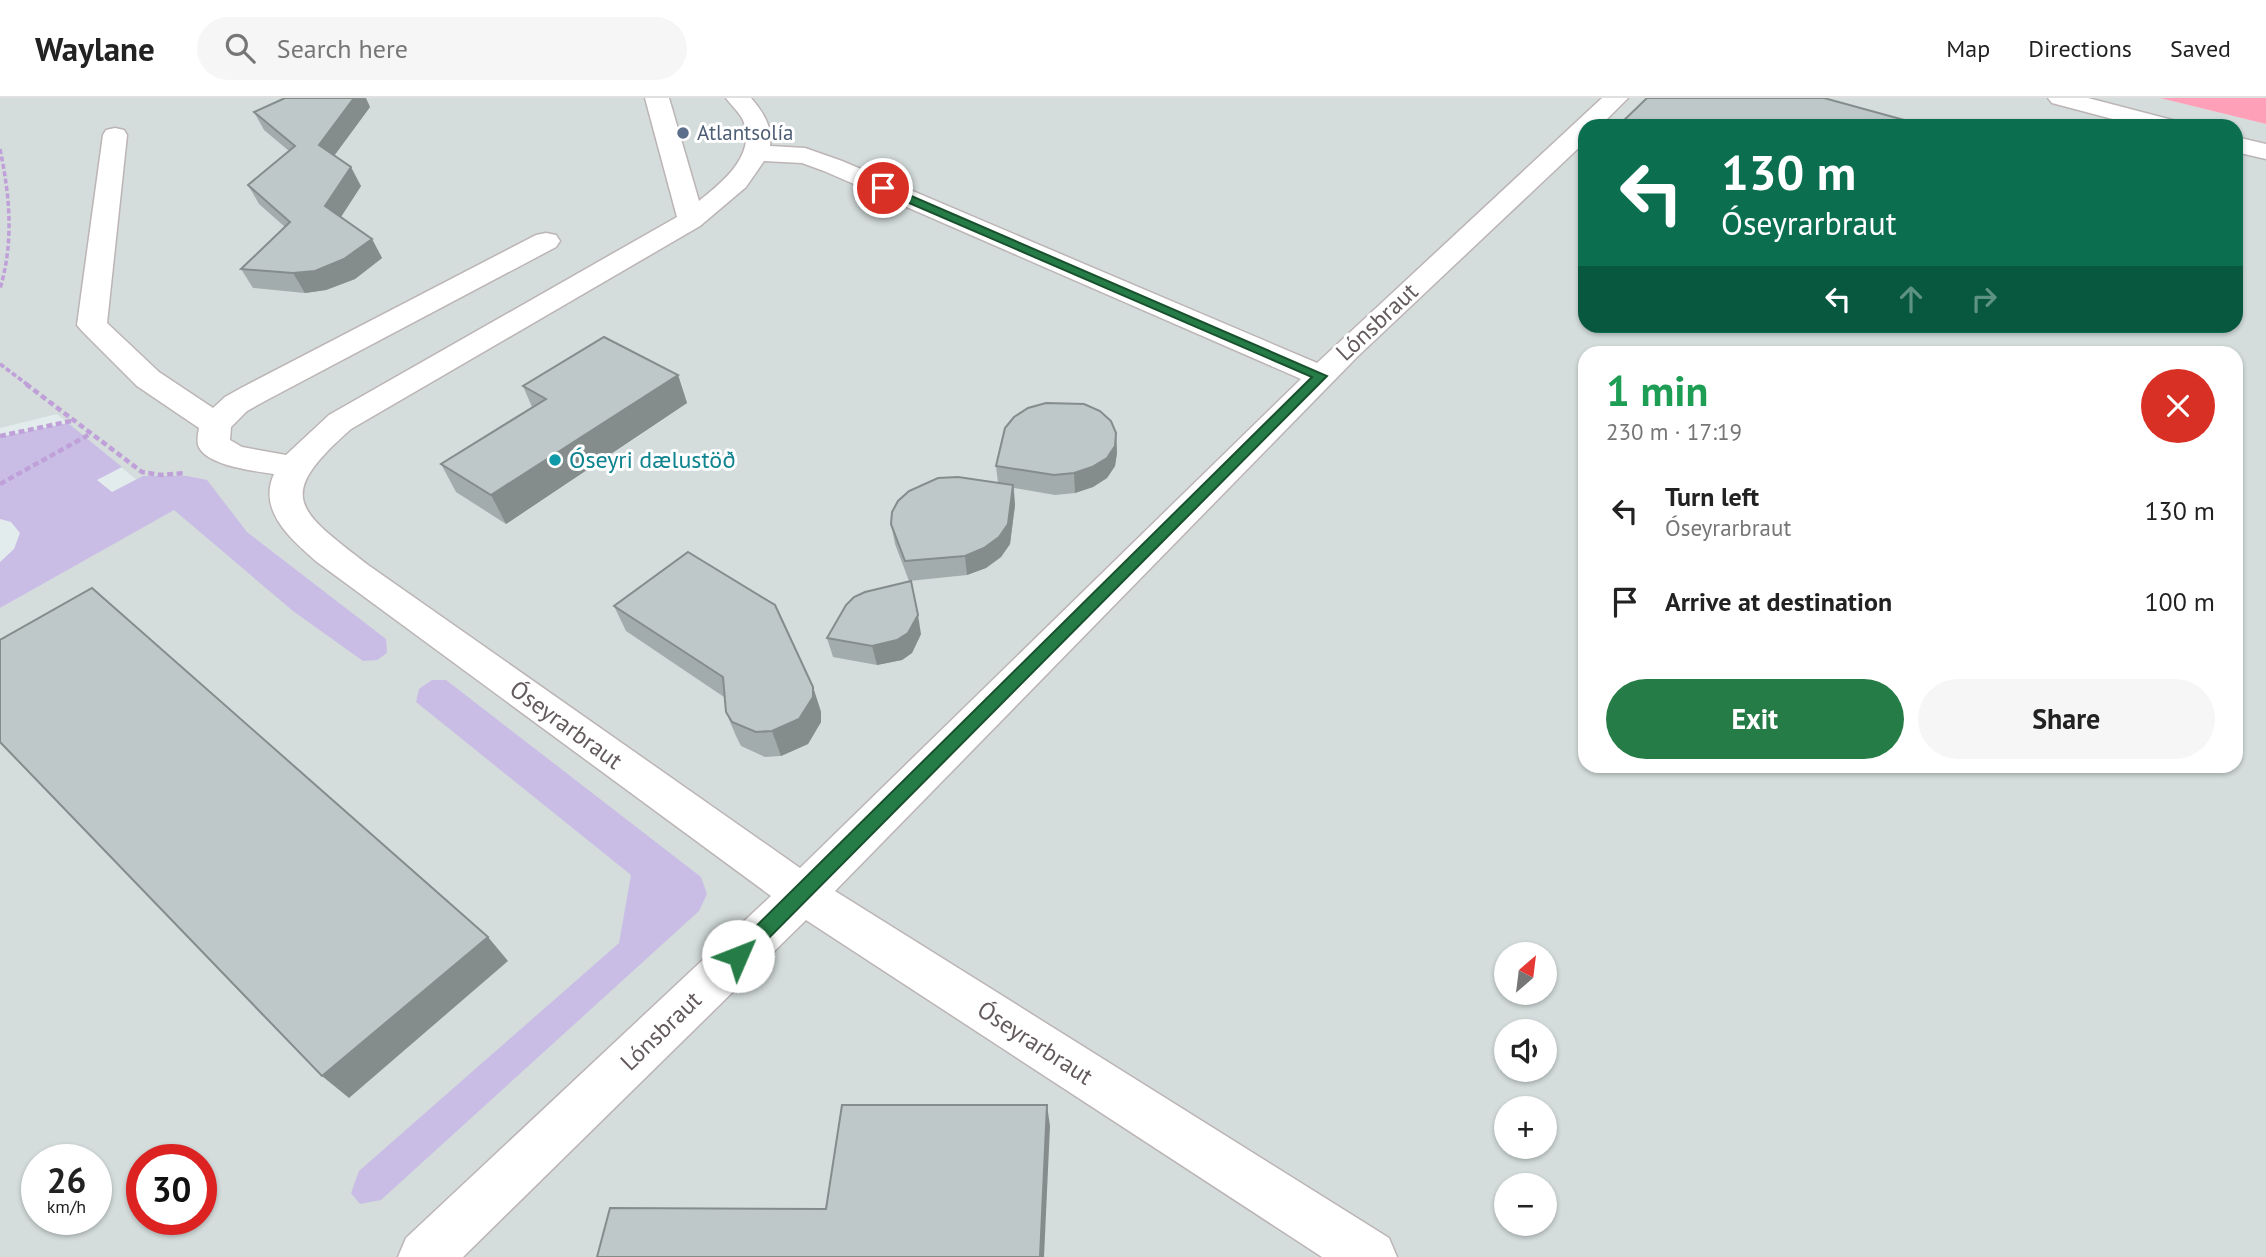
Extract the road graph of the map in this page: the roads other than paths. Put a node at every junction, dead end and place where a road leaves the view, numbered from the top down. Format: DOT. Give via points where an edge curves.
graph roads {
  1 [pos="657,98"];
  2 [pos="738,98"];
  3 [pos="1616,98"];
  4 [pos="2060,98"];
  5 [pos="1594,119"];
  6 [pos="2140,119"];
  7 [pos="1578,133"];
  8 [pos="115,135"];
  9 [pos="2243,146"];
  10 [pos="2266,152"];
  11 [pos="757,153"];
  12 [pos="691,220"];
  13 [pos="546,241"];
  14 [pos="1333,363"];
  15 [pos="215,425"];
  16 [pos="293,467"];
  17 [pos="803,894"];
  18 [pos="425,1257"];
  19 [pos="1370,1257"];
  1 -- 12 [label="street"];
  2 -- 11 [label="street" via="753,111 758,124"];
  3 -- 5 [label="street, Lónsbraut"];
  4 -- 6 [label="street"];
  7 -- 14 [label="street, Lónsbraut"];
  8 -- 15 [label="street" via="92,325 148,379"];
  9 -- 10 [label="street"];
  11 -- 12 [label="street, Óseyrarbraut" via="733,188"];
  11 -- 14 [label="street" via="805,156 833,166"];
  12 -- 16 [label="street, Óseyrarbraut" via="357,412 319,439"];
  13 -- 15 [label="street" via="252,395"];
  14 -- 17 [label="street, Lónsbraut"];
  15 -- 16 [label="street" via="214,444 233,456"];
  16 -- 17 [label="street, Óseyrarbraut" via="284,496 294,520 314,542"];
  17 -- 18 [label="street, Lónsbraut"];
  17 -- 19 [label="street, Óseyrarbraut"];
}
